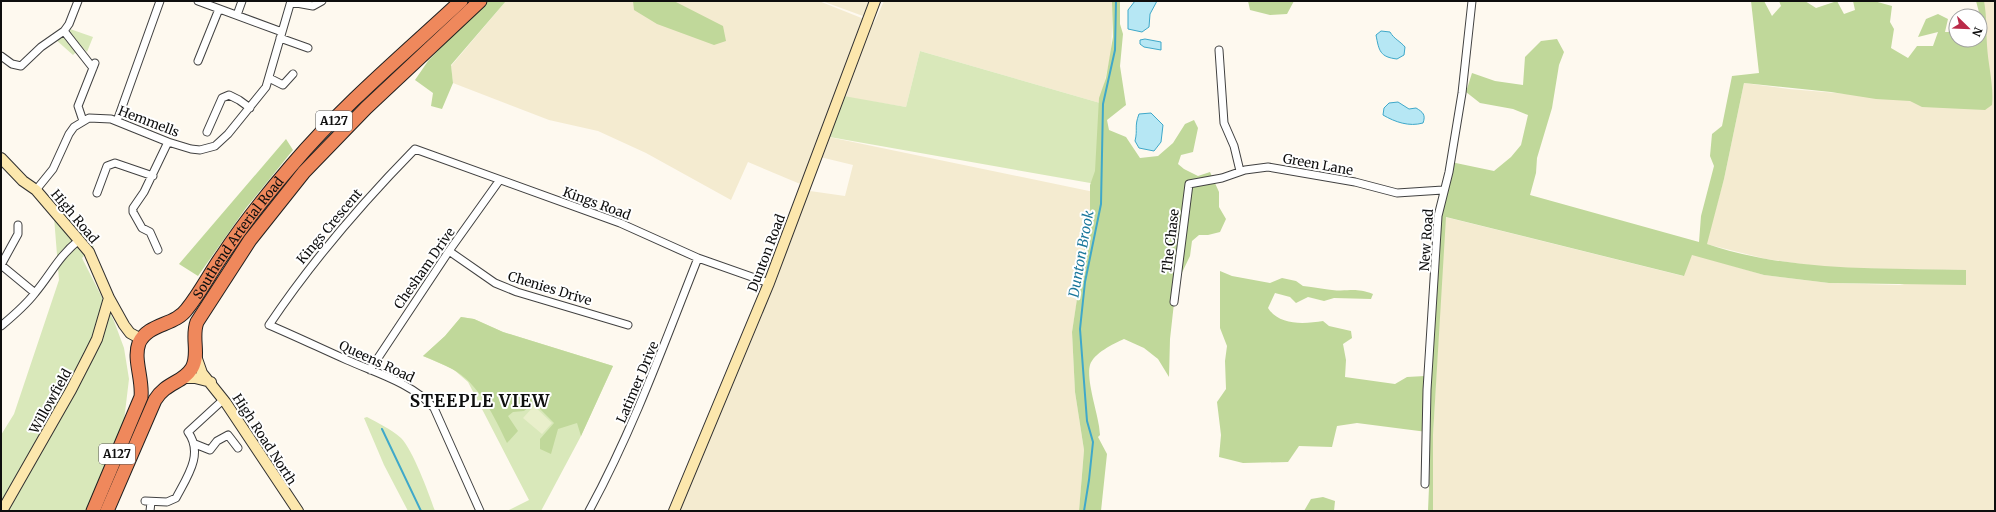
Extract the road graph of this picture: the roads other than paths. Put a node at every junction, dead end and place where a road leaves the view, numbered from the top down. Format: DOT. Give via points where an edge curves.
graph roads {
  1 [pos="78,1"];
  2 [pos="160,1"];
  3 [pos="199,1"];
  4 [pos="242,1"];
  5 [pos="322,1"];
  6 [pos="461,1"];
  7 [pos="480,1"];
  8 [pos="875,1"];
  9 [pos="1472,1"];
  10 [pos="291,2"];
  11 [pos="219,9"];
  12 [pos="237,15"];
  13 [pos="64,31"];
  14 [pos="281,35"];
  15 [pos="308,48"];
  16 [pos="1219,50"];
  17 [pos="1,56"];
  18 [pos="198,61"];
  19 [pos="293,74"];
  20 [pos="269,78"];
  21 [pos="250,108"];
  22 [pos="83,121"];
  23 [pos="117,121"];
  24 [pos="207,132"];
  25 [pos="168,142"];
  26 [pos="415,149"];
  27 [pos="1,158"];
  28 [pos="1240,171"];
  29 [pos="153,176"];
  30 [pos="499,181"];
  31 [pos="1189,184"];
  32 [pos="36,190"];
  33 [pos="1443,190"];
  34 [pos="97,193"];
  35 [pos="18,225"];
  36 [pos="79,240"];
  37 [pos="158,250"];
  38 [pos="449,251"];
  39 [pos="698,258"];
  40 [pos="1,265"];
  41 [pos="769,283"];
  42 [pos="35,293"];
  43 [pos="109,298"];
  44 [pos="1174,302"];
  45 [pos="269,325"];
  46 [pos="628,325"];
  47 [pos="1,326"];
  48 [pos="141,339"];
  49 [pos="196,354"];
  50 [pos="370,370"];
  51 [pos="182,378"];
  52 [pos="211,382"];
  53 [pos="224,399"];
  54 [pos="195,444"];
  55 [pos="238,448"];
  56 [pos="1425,484"];
  57 [pos="2,511"];
  58 [pos="93,511"];
  59 [pos="107,511"];
  60 [pos="150,511"];
  61 [pos="298,511"];
  62 [pos="480,511"];
  63 [pos="589,511"];
  64 [pos="674,511"];
  1 -- 13 [label="street"];
  2 -- 23 [label="street"];
  3 -- 11 [label="street"];
  4 -- 12 [label="street"];
  5 -- 10 [label="street, Hemmells" via="313,6"];
  6 -- 48 [label="highway, Southend Arterial Road / A127" via="359,95 293,164 222,255 181,317 148,331"];
  7 -- 49 [label="highway, Southend Arterial Road / A127" via="341,132 269,214 201,314 194,330"];
  8 -- 41 [label="street, Dunton Road"];
  9 -- 33 [label="street, New Road" via="1462,93 1449,172"];
  10 -- 14 [label="street, Hemmells"];
  11 -- 12 [label="street"];
  11 -- 18 [label="street"];
  12 -- 14 [label="street"];
  13 -- 17 [label="street" via="20,66"];
  13 -- 22 [label="street" via="94,65 78,106"];
  14 -- 15 [label="street"];
  14 -- 20 [label="street, Hemmells"];
  16 -- 28 [label="street" via="1224,124 1234,146"];
  19 -- 20 [label="street" via="283,85"];
  20 -- 21 [label="street, Hemmells" via="266,87"];
  21 -- 24 [label="street" via="229,96 222,98"];
  21 -- 25 [label="street, Hemmells" via="215,146 200,150"];
  22 -- 23 [label="street, Hemmells" via="96,118"];
  22 -- 32 [label="street" via="68,134 53,169"];
  23 -- 25 [label="street, Hemmells"];
  25 -- 29 [label="street"];
  26 -- 30 [label="street, Kings Road"];
  26 -- 45 [label="street, Kings Crescent" via="338,232"];
  27 -- 32 [label="street, High Road" via="23,181"];
  28 -- 31 [label="street, Green Lane" via="1222,178"];
  28 -- 33 [label="street, Green Lane" via="1268,167 1355,182 1398,193"];
  29 -- 34 [label="street" via="115,163 107,166"];
  29 -- 37 [label="street" via="133,208 142,228 150,232"];
  30 -- 38 [label="street, Chesham Drive"];
  30 -- 39 [label="street, Kings Road" via="620,223"];
  31 -- 44 [label="street, The Chase"];
  32 -- 36 [label="street, High Road"];
  33 -- 56 [label="street, New Road" via="1438,216 1427,390"];
  35 -- 40 [label="street" via="18,234"];
  36 -- 42 [label="street" via="59,258"];
  36 -- 43 [label="street, High Road" via="89,252"];
  38 -- 46 [label="street, Chenies Drive" via="495,283"];
  38 -- 50 [label="street, Chesham Drive"];
  39 -- 41 [label="street, Kings Road"];
  39 -- 63 [label="street, Latimer Drive" via="643,399"];
  40 -- 42 [label="street"];
  41 -- 64 [label="street, Dunton Road"];
  42 -- 47 [label="street" via="22,309"];
  43 -- 48 [label="street, High Road" via="130,333"];
  43 -- 57 [label="street, Willowfield" via="90,354"];
  45 -- 50 [label="street, Queens Road"];
  48 -- 58 [label="highway, A127" via="137,351 142,383 141,397"];
  49 -- 51 [label="highway, Southend Arterial Road / A127" via="192,368"];
  49 -- 52 [label="street, High Road North" via="202,373"];
  50 -- 62 [label="street, Queens Road" via="416,392 434,408"];
  51 -- 52 [label="street"];
  51 -- 59 [label="highway, Southend Arterial Road / A127" via="162,389 155,400"];
  52 -- 53 [label="street, High Road North"];
  53 -- 54 [label="street" via="188,432"];
  53 -- 61 [label="street, High Road North"];
  54 -- 55 [label="street" via="210,450 217,441 228,435"];
  54 -- 60 [label="street" via="194,460 176,498 167,502 148,502"];
}
